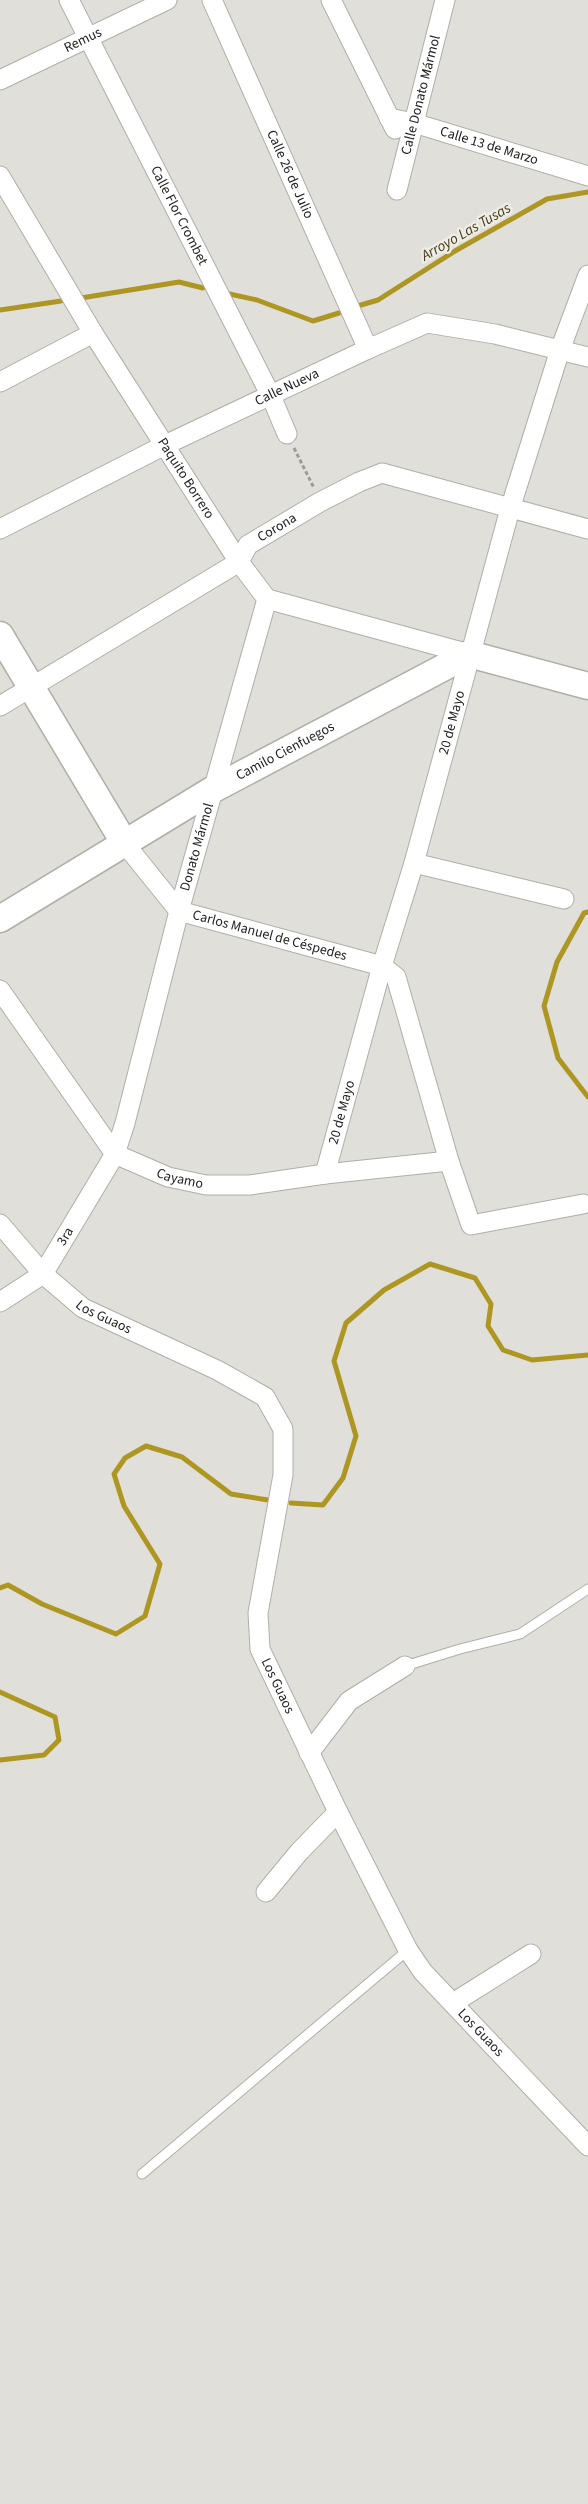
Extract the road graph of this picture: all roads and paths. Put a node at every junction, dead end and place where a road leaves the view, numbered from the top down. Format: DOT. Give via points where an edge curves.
graph roads {
  1 [pos="69,0"];
  2 [pos="167,0"];
  3 [pos="212,0"];
  4 [pos="331,0"];
  5 [pos="445,0"];
  6 [pos="89,37"];
  7 [pos="0,80"];
  8 [pos="389,118"];
  9 [pos="414,123"];
  10 [pos="406,153"];
  11 [pos="0,176"];
  12 [pos="588,176"];
  13 [pos="397,190"];
  14 [pos="588,275"];
  15 [pos="93,333"];
  16 [pos="368,349"];
  17 [pos="560,350"];
  18 [pos="588,357"];
  19 [pos="0,382"];
  20 [pos="271,396"];
  21 [pos="287,434"];
  22 [pos="166,445"];
  23 [pos="320,502"];
  24 [pos="510,508"];
  25 [pos="588,528"];
  26 [pos="0,529"];
  27 [pos="239,562"];
  28 [pos="267,599"];
  29 [pos="0,635"];
  30 [pos="469,654"];
  31 [pos="588,686"];
  32 [pos="32,687"];
  33 [pos="0,706"];
  34 [pos="212,790"];
  35 [pos="125,844"];
  36 [pos="414,863"];
  37 [pos="564,899"];
  38 [pos="178,910"];
  39 [pos="0,918"];
  40 [pos="382,966"];
  41 [pos="0,990"];
  42 [pos="116,1154"];
  43 [pos="449,1161"];
  44 [pos="324,1174"];
  45 [pos="583,1204"];
  46 [pos="0,1224"];
  47 [pos="44,1274"];
  48 [pos="0,1302"];
  49 [pos="588,1589"];
  50 [pos="405,1666"];
  51 [pos="309,1752"];
  52 [pos="338,1812"];
  53 [pos="266,1892"];
  54 [pos="408,1950"];
  55 [pos="531,1954"];
  56 [pos="453,2003"];
  57 [pos="588,2146"];
  58 [pos="142,2174"];
  1 -- 6 [label="street, Calle Flor Crombet"];
  2 -- 6 [label="street, Remus"];
  3 -- 16 [label="street, Calle 26 de Julio"];
  4 -- 8 [label="street"];
  5 -- 9 [label="street, Calle Donato Mármol"];
  6 -- 7 [label="street, Remus"];
  6 -- 20 [label="street, Calle Flor Crombet"];
  8 -- 9 [label="street, Calle 13 de Marzo"];
  8 -- 10 [label="street"];
  9 -- 10 [label="street, Calle Donato Mármol"];
  9 -- 12 [label="street, Calle 13 de Marzo"];
  10 -- 13 [label="street, Calle Donato Mármol"];
  11 -- 15 [label="street, Paquito Borrero"];
  14 -- 17 [label="street, 20 de Mayo"];
  15 -- 19 [label="street"];
  15 -- 22 [label="street, Paquito Borrero"];
  16 -- 17 [label="street, Calle Nueva" via="427,323 495,334"];
  16 -- 20 [label="street, Calle Nueva"];
  17 -- 18 [label="street, Calle Nueva"];
  17 -- 24 [label="street, 20 de Mayo"];
  20 -- 21 [label="street, Calle Flor Crombet"];
  20 -- 22 [label="street, Calle Nueva"];
  21 -- 23 [label="path"];
  22 -- 26 [label="street, Calle Nueva"];
  22 -- 27 [label="street, Paquito Borrero"];
  23 -- 24 [label="street, Corona" via="382,473"];
  23 -- 27 [label="street, Corona" via="248,545"];
  24 -- 25 [label="street, Corona"];
  24 -- 30 [label="street, 20 de Mayo"];
  27 -- 28 [label="street, Paquito Borrero"];
  27 -- 32 [label="street, Corona"];
  28 -- 30 [label="street"];
  28 -- 34 [label="street, Donato Mármol"];
  29 -- 32 [label="street, Carlos Manuel de Céspedes"];
  30 -- 31 [label="street"];
  30 -- 34 [label="street, Camilo Cienfuegos"];
  30 -- 36 [label="street, 20 de Mayo"];
  32 -- 33 [label="street, Corona"];
  32 -- 35 [label="street, Carlos Manuel de Céspedes"];
  34 -- 35 [label="street, Camilo Cienfuegos"];
  34 -- 38 [label="street, Donato Mármol"];
  35 -- 38 [label="street, Carlos Manuel de Céspedes"];
  35 -- 39 [label="street, Camilo Cienfuegos"];
  36 -- 37 [label="street"];
  36 -- 40 [label="street, 20 de Mayo"];
  38 -- 40 [label="street, Carlos Manuel de Céspedes"];
  38 -- 42 [label="street, Donato Mármol"];
  40 -- 43 [label="street" via="396,977"];
  40 -- 44 [label="street, 20 de Mayo"];
  41 -- 42 [label="street"];
  42 -- 44 [label="street, Cayamo" via="168,1177 206,1185 250,1185"];
  42 -- 47 [label="street, 3ra"];
  43 -- 44 [label="street, Cayamo"];
  43 -- 45 [label="street" via="471,1225"];
  46 -- 47 [label="street, Los Guaos"];
  47 -- 48 [label="street, 3ra"];
  47 -- 51 [label="street, Los Guaos" via="82,1308 217,1370 265,1397 283,1429 283,1475 258,1613 260,1649"];
  49 -- 50 [label="lane" via="520,1634 460,1648"];
  50 -- 51 [label="street" via="349,1702"];
  51 -- 52 [label="street, Los Guaos"];
  52 -- 53 [label="street"];
  52 -- 54 [label="street, Los Guaos"];
  54 -- 56 [label="street, Los Guaos" via="423,1972"];
  54 -- 58 [label="lane"];
  55 -- 56 [label="street"];
  56 -- 57 [label="street, Los Guaos"];
}
